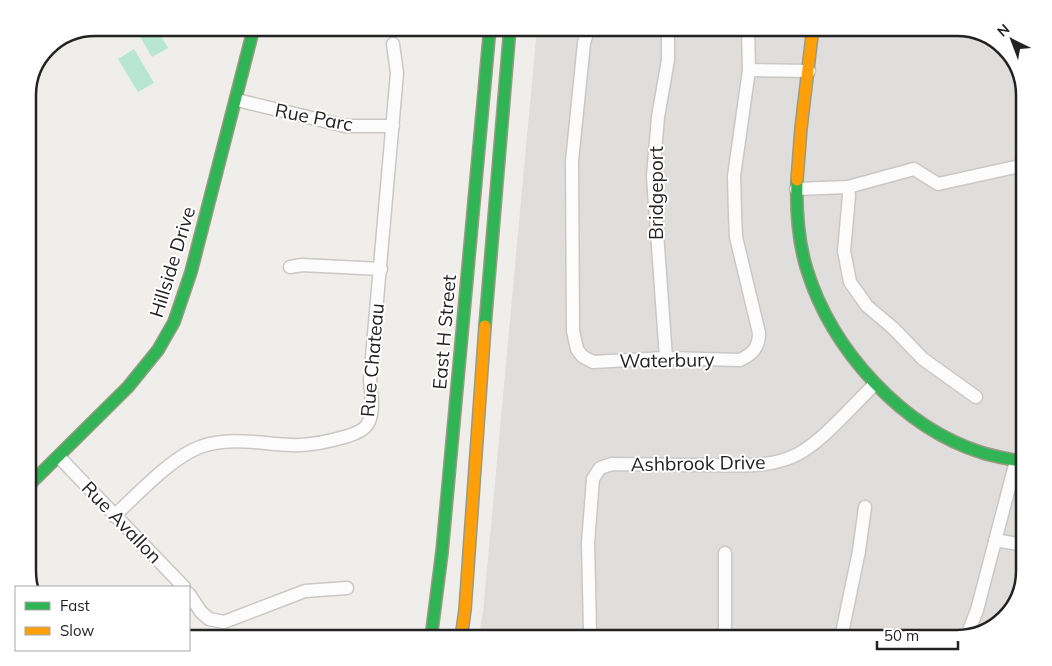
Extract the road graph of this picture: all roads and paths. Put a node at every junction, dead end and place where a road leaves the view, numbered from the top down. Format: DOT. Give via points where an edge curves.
graph roads {
  1 [pos="252,36"];
  2 [pos="489,36"];
  3 [pos="509,36"];
  4 [pos="586,36"];
  5 [pos="667,36"];
  6 [pos="748,36"];
  7 [pos="812,36"];
  8 [pos="393,44"];
  9 [pos="749,70"];
  10 [pos="809,70"];
  11 [pos="237,100"];
  12 [pos="392,126"];
  13 [pos="1016,167"];
  14 [pos="848,187"];
  15 [pos="796,189"];
  16 [pos="290,267"];
  17 [pos="381,269"];
  18 [pos="666,358"];
  19 [pos="875,384"];
  20 [pos="976,397"];
  21 [pos="59,457"];
  22 [pos="1016,461"];
  23 [pos="1016,477"];
  24 [pos="36,479"];
  25 [pos="865,507"];
  26 [pos="114,516"];
  27 [pos="995,540"];
  28 [pos="1016,544"];
  29 [pos="725,554"];
  30 [pos="183,586"];
  31 [pos="346,588"];
  32 [pos="190,596"];
  33 [pos="970,628"];
  34 [pos="432,630"];
  35 [pos="462,630"];
  36 [pos="590,630"];
  37 [pos="725,630"];
  38 [pos="843,630"];
  1 -- 11 [label="main road, Hillside Drive"];
  2 -- 34 [label="main road, East H Street"];
  3 -- 35 [label="main road"];
  4 -- 18 [label="street, Waterbury" via="572,161 573,324 577,349 593,362"];
  5 -- 18 [label="street, Bridgeport" via="668,60 652,176"];
  6 -- 9 [label="street, Waterbury"];
  7 -- 10 [label="main road"];
  8 -- 12 [label="street, Rue Chateau" via="397,74"];
  9 -- 10 [label="street"];
  9 -- 18 [label="street, Waterbury" via="734,176 736,237 759,343 750,356 740,360"];
  10 -- 15 [label="main road"];
  11 -- 12 [label="street, Rue Parc" via="345,126"];
  11 -- 21 [label="main road, Hillside Drive" via="174,322 158,350 128,387"];
  12 -- 17 [label="street, Rue Chateau"];
  13 -- 14 [label="street" via="938,184 914,169"];
  14 -- 15 [label="street"];
  14 -- 20 [label="street" via="844,251 850,282 866,306 923,359"];
  15 -- 19 [label="main road" via="798,228 808,276 821,307 845,348"];
  16 -- 17 [label="street"];
  17 -- 26 [label="street, Rue Chateau" via="370,380 371,413 367,425 358,433 334,440 294,446 217,442 201,446 170,466"];
  19 -- 22 [label="main road" via="902,410 933,430 974,448"];
  19 -- 36 [label="street, Ashbrook Drive" via="815,442 799,453 773,463 612,464 600,468 593,479 588,543"];
  21 -- 24 [label="main road, Hillside Drive"];
  21 -- 26 [label="street, Rue Avallon"];
  23 -- 27 [label="street"];
  25 -- 38 [label="street" via="860,551"];
  26 -- 30 [label="street, Rue Avallon"];
  27 -- 28 [label="street"];
  27 -- 33 [label="street"];
  29 -- 37 [label="street"];
  31 -- 32 [label="street" via="305,591 224,622 209,619"];
}
